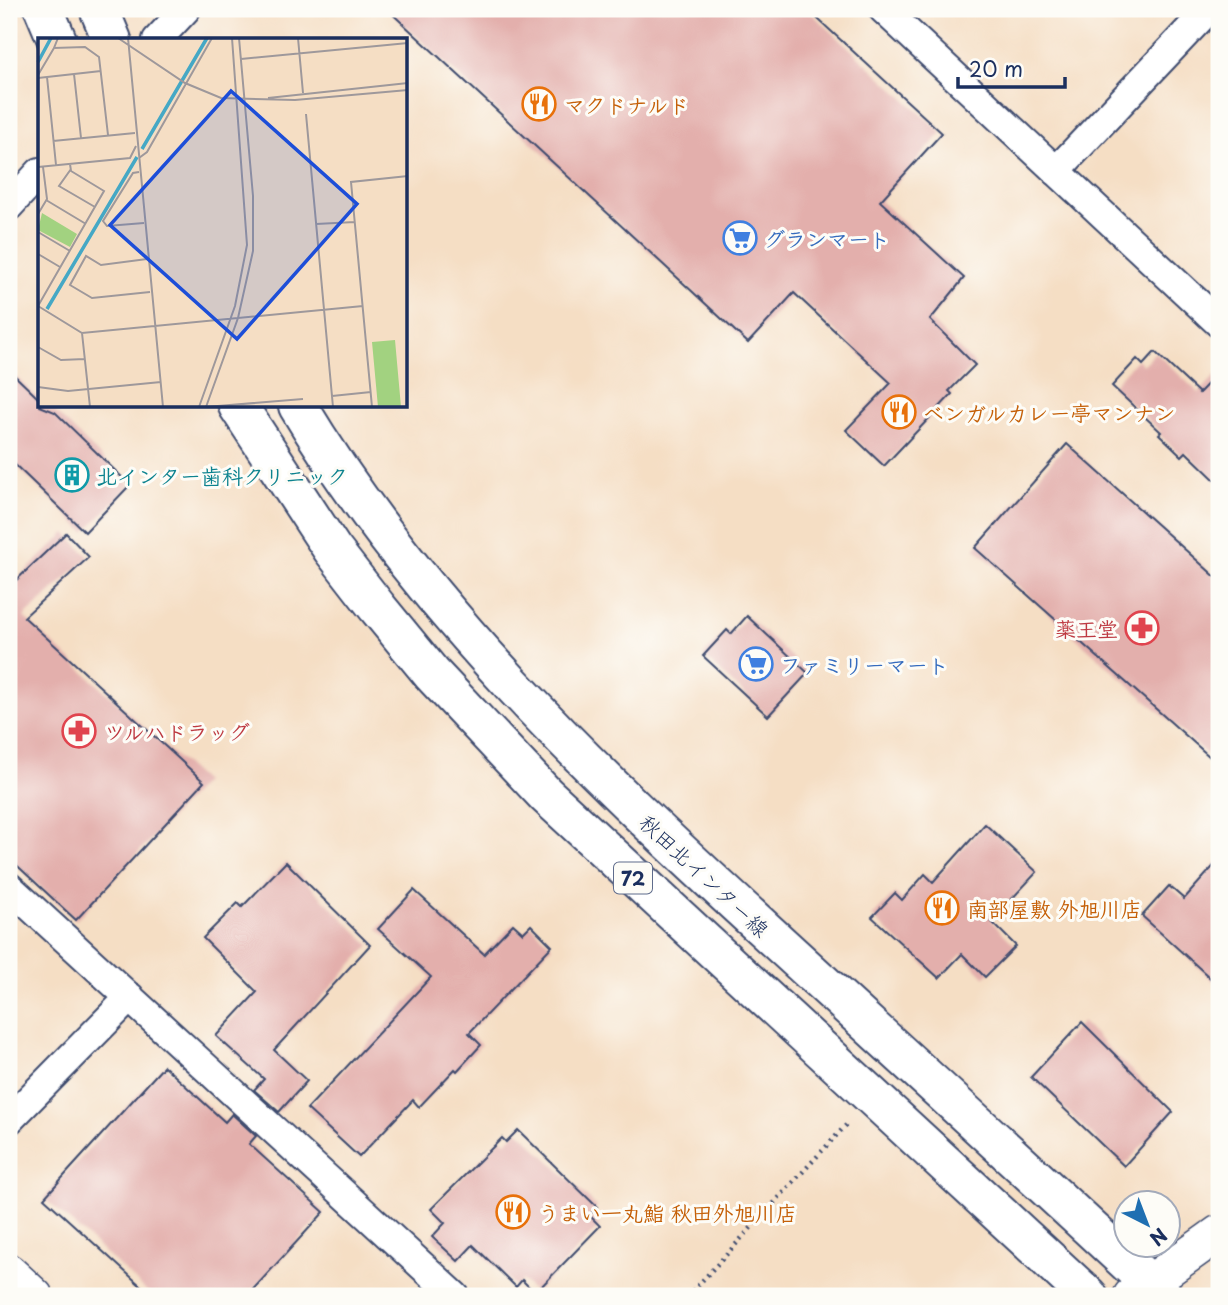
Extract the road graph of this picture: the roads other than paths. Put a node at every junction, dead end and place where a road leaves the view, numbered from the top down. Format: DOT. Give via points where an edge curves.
graph roads {
  1 [pos="44,9"];
  2 [pos="99,9"];
  3 [pos="186,9"];
  4 [pos="883,9"];
  5 [pos="1209,9"];
  6 [pos="56,38"];
  7 [pos="112,38"];
  8 [pos="159,38"];
  9 [pos="1056,171"];
  10 [pos="38,174"];
  11 [pos="9,206"];
  12 [pos="1219,323"];
  13 [pos="239,408"];
  14 [pos="299,408"];
  15 [pos="9,887"];
  16 [pos="130,997"];
  17 [pos="9,1121"];
  18 [pos="1219,1233"];
  19 [pos="9,1272"];
  20 [pos="1147,1291"];
  21 [pos="35,1296"];
  22 [pos="455,1296"];
  23 [pos="1088,1296"];
  1 -- 6 [label="main road"];
  2 -- 7 [label="main road"];
  3 -- 8 [label="street"];
  4 -- 9 [label="street"];
  5 -- 9 [label="street"];
  9 -- 12 [label="street"];
  10 -- 11 [label="street"];
  13 -- 23 [label="main road, 72" via="332,549 432,674 589,838"];
  14 -- 20 [label="main road, 秋田北インター線 / 72" via="400,554 453,620 564,740"];
  15 -- 16 [label="street"];
  16 -- 17 [label="street"];
  16 -- 22 [label="street"];
  18 -- 20 [label="street"];
  19 -- 21 [label="street"];
}
